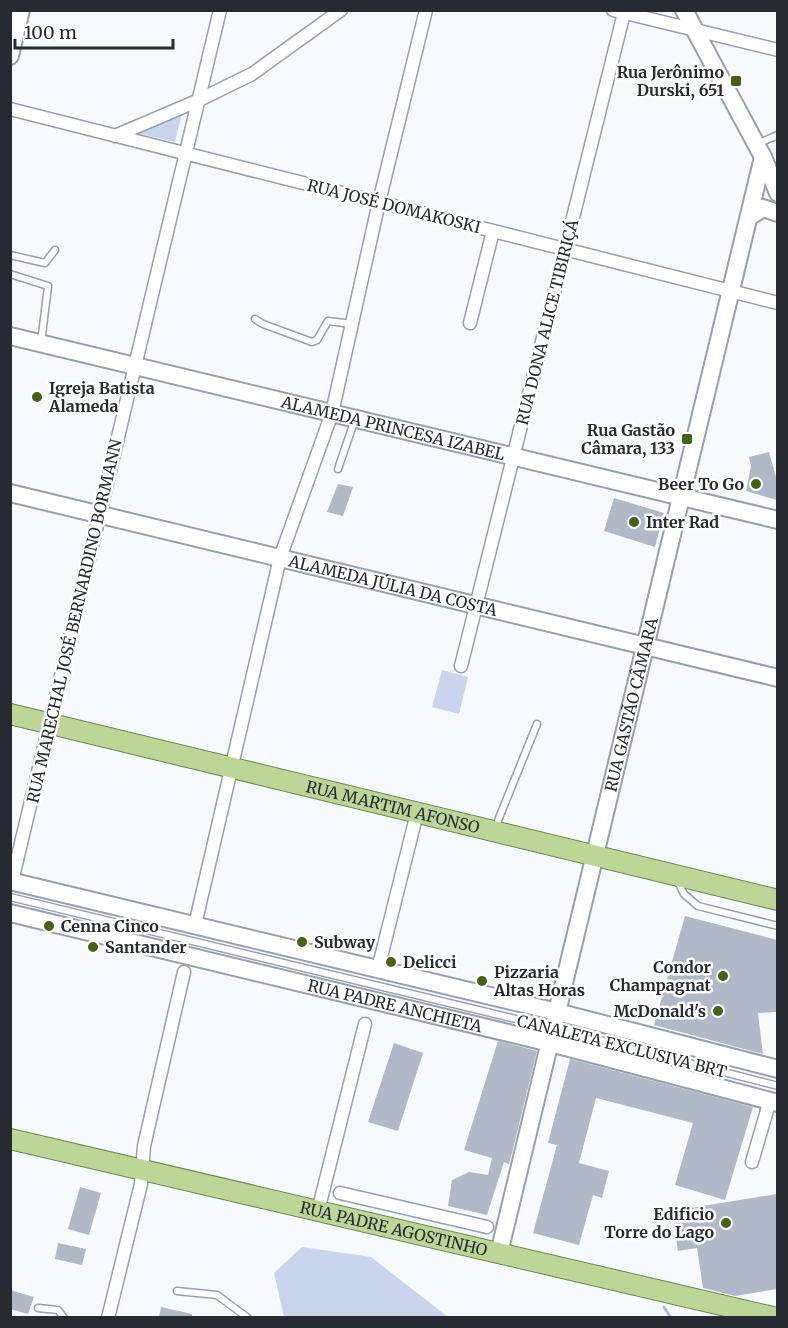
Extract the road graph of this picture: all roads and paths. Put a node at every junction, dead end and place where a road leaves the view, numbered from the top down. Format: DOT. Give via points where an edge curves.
graph roads {
  1 [pos="21,10"];
  2 [pos="220,10"];
  3 [pos="341,10"];
  4 [pos="426,10"];
  5 [pos="684,10"];
  6 [pos="619,12"];
  7 [pos="695,30"];
  8 [pos="777,50"];
  9 [pos="10,56"];
  10 [pos="197,101"];
  11 [pos="10,110"];
  12 [pos="777,135"];
  13 [pos="115,136"];
  14 [pos="760,151"];
  15 [pos="184,153"];
  16 [pos="777,193"];
  17 [pos="378,202"];
  18 [pos="777,213"];
  19 [pos="749,217"];
  20 [pos="492,231"];
  21 [pos="565,249"];
  22 [pos="55,250"];
  23 [pos="10,255"];
  24 [pos="10,274"];
  25 [pos="731,291"];
  26 [pos="777,303"];
  27 [pos="255,318"];
  28 [pos="470,323"];
  29 [pos="352,324"];
  30 [pos="10,336"];
  31 [pos="41,343"];
  32 [pos="134,366"];
  33 [pos="332,413"];
  34 [pos="355,418"];
  35 [pos="514,456"];
  36 [pos="338,469"];
  37 [pos="10,493"];
  38 [pos="682,497"];
  39 [pos="99,514"];
  40 [pos="777,520"];
  41 [pos="280,558"];
  42 [pos="477,605"];
  43 [pos="645,646"];
  44 [pos="461,666"];
  45 [pos="777,678"];
  46 [pos="10,714"];
  47 [pos="50,723"];
  48 [pos="537,724"];
  49 [pos="232,768"];
  50 [pos="417,813"];
  51 [pos="494,831"];
  52 [pos="595,856"];
  53 [pos="674,875"];
  54 [pos="11,886"];
  55 [pos="777,900"];
  56 [pos="10,913"];
  57 [pos="195,925"];
  58 [pos="777,926"];
  59 [pos="378,969"];
  60 [pos="184,972"];
  61 [pos="364,1024"];
  62 [pos="553,1028"];
  63 [pos="777,1069"];
  64 [pos="775,1096"];
  65 [pos="10,1139"];
  66 [pos="752,1162"];
  67 [pos="142,1170"];
  68 [pos="340,1193"];
  69 [pos="360,1197"];
  70 [pos="318,1211"];
  71 [pos="341,1216"];
  72 [pos="468,1223"];
  73 [pos="487,1227"];
  74 [pos="490,1251"];
  75 [pos="177,1291"];
  76 [pos="38,1308"];
  77 [pos="64,1317"];
  78 [pos="108,1317"];
  79 [pos="248,1317"];
  80 [pos="777,1317"];
  1 -- 9 [label="street"];
  2 -- 10 [label="street, RUA MARECHAL JOSÉ BERNARDINO BORMANN"];
  3 -- 10 [label="street" via="252,74"];
  4 -- 17 [label="street"];
  5 -- 7 [label="street"];
  6 -- 7 [label="street"];
  6 -- 21 [label="street, RUA DONA ALICE TIBIRIÇÁ"];
  7 -- 8 [label="street"];
  7 -- 14 [label="street"];
  10 -- 13 [label="street"];
  10 -- 15 [label="street, RUA MARECHAL JOSÉ BERNARDINO BORMANN"];
  11 -- 13 [label="street, RUA JOSÉ DOMAKOSKI"];
  12 -- 14 [label="lane"];
  13 -- 15 [label="street, RUA JOSÉ DOMAKOSKI"];
  14 -- 16 [label="street"];
  14 -- 19 [label="street, RUA GASTÃO CÂMARA"];
  15 -- 17 [label="street, RUA JOSÉ DOMAKOSKI"];
  15 -- 32 [label="street, RUA MARECHAL JOSÉ BERNARDINO BORMANN"];
  17 -- 20 [label="street, RUA JOSÉ DOMAKOSKI"];
  17 -- 29 [label="street"];
  18 -- 19 [label="street" via="763,208"];
  19 -- 25 [label="street, RUA GASTÃO CÂMARA"];
  20 -- 21 [label="street, RUA JOSÉ DOMAKOSKI"];
  20 -- 28 [label="street"];
  21 -- 25 [label="street, RUA JOSÉ DOMAKOSKI"];
  21 -- 35 [label="street, RUA DONA ALICE TIBIRIÇÁ"];
  22 -- 23 [label="lane" via="45,263"];
  24 -- 31 [label="lane" via="48,286"];
  25 -- 26 [label="street, RUA JOSÉ DOMAKOSKI"];
  25 -- 38 [label="street, RUA GASTÃO CÂMARA"];
  27 -- 29 [label="lane" via="312,342 328,321"];
  29 -- 33 [label="street"];
  30 -- 31 [label="street, ALAMEDA PRINCESA IZABEL"];
  31 -- 32 [label="street, ALAMEDA PRINCESA IZABEL"];
  32 -- 33 [label="street, ALAMEDA PRINCESA IZABEL"];
  32 -- 39 [label="street, RUA MARECHAL JOSÉ BERNARDINO BORMANN"];
  33 -- 34 [label="street, ALAMEDA PRINCESA IZABEL"];
  33 -- 41 [label="street"];
  34 -- 35 [label="street, ALAMEDA PRINCESA IZABEL"];
  34 -- 36 [label="lane"];
  35 -- 38 [label="street, ALAMEDA PRINCESA IZABEL"];
  35 -- 42 [label="street, RUA DONA ALICE TIBIRIÇÁ"];
  37 -- 39 [label="street, ALAMEDA JÚLIA DA COSTA"];
  38 -- 40 [label="street, ALAMEDA PRINCESA IZABEL"];
  38 -- 43 [label="street, RUA GASTÃO CÂMARA"];
  39 -- 41 [label="street, ALAMEDA JÚLIA DA COSTA"];
  39 -- 47 [label="street, RUA MARECHAL JOSÉ BERNARDINO BORMANN"];
  41 -- 42 [label="street, ALAMEDA JÚLIA DA COSTA"];
  41 -- 49 [label="street"];
  42 -- 43 [label="street, ALAMEDA JÚLIA DA COSTA"];
  42 -- 44 [label="street, RUA DONA ALICE TIBIRIÇÁ"];
  43 -- 45 [label="street, ALAMEDA JÚLIA DA COSTA"];
  43 -- 52 [label="street, RUA GASTÃO CÂMARA"];
  46 -- 47 [label="main road, RUA MARTIM AFONSO"];
  47 -- 49 [label="main road, RUA MARTIM AFONSO"];
  47 -- 54 [label="street, RUA MARECHAL JOSÉ BERNARDINO BORMANN"];
  48 -- 51 [label="lane"];
  49 -- 50 [label="main road, RUA MARTIM AFONSO"];
  49 -- 57 [label="street"];
  50 -- 51 [label="main road, RUA MARTIM AFONSO"];
  50 -- 59 [label="street"];
  51 -- 52 [label="main road, RUA MARTIM AFONSO"];
  52 -- 53 [label="main road, RUA MARTIM AFONSO"];
  52 -- 62 [label="street, RUA GASTÃO CÂMARA"];
  53 -- 55 [label="main road, RUA MARTIM AFONSO"];
  53 -- 58 [label="lane" via="684,894 698,906"];
  54 -- 57 [label="street, RUA PADRE ANCHIETA"];
  54 -- 62 [label="lane, CANALETA EXCLUSIVA BRT"];
  56 -- 62 [label="street, RUA PADRE ANCHIETA"];
  57 -- 59 [label="street, RUA PADRE ANCHIETA"];
  59 -- 62 [label="street, RUA PADRE ANCHIETA"];
  60 -- 67 [label="street" via="144,1146"];
  61 -- 70 [label="street"];
  62 -- 63 [label="street, RUA PADRE ANCHIETA"];
  62 -- 64 [label="street, RUA PADRE ANCHIETA"];
  62 -- 74 [label="street, RUA GASTÃO CÂMARA"];
  64 -- 66 [label="street"];
  65 -- 67 [label="main road, RUA PADRE AGOSTINHO"];
  67 -- 70 [label="main road, RUA PADRE AGOSTINHO"];
  67 -- 78 [label="street"];
  68 -- 69 [label="street"];
  69 -- 71 [label="street"];
  69 -- 72 [label="street"];
  70 -- 71 [label="main road, RUA PADRE AGOSTINHO"];
  71 -- 74 [label="main road, RUA PADRE AGOSTINHO"];
  72 -- 73 [label="street"];
  72 -- 74 [label="street"];
  74 -- 80 [label="main road, RUA PADRE AGOSTINHO"];
  75 -- 79 [label="lane" via="218,1295"];
  76 -- 77 [label="lane" via="58,1310"];
}
